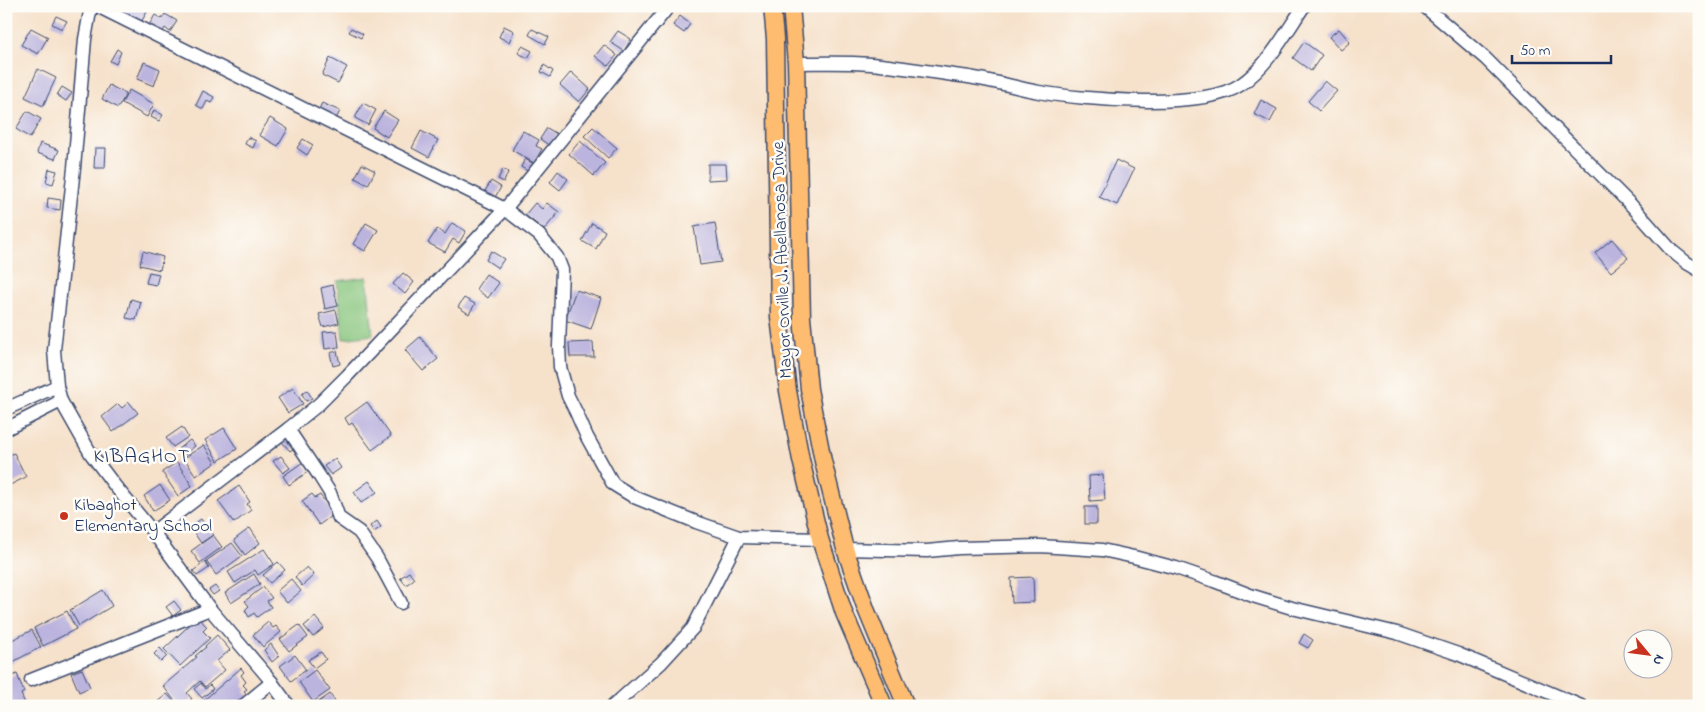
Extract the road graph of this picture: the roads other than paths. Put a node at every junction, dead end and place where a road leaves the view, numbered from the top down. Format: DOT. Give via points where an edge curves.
graph roads {
  1 [pos="91,6"];
  2 [pos="97,6"];
  3 [pos="669,6"];
  4 [pos="772,6"];
  5 [pos="791,6"];
  6 [pos="1304,6"];
  7 [pos="1424,6"];
  8 [pos="796,63"];
  9 [pos="505,209"];
  10 [pos="1699,270"];
  11 [pos="779,317"];
  12 [pos="802,318"];
  13 [pos="57,386"];
  14 [pos="61,401"];
  15 [pos="6,409"];
  16 [pos="6,429"];
  17 [pos="288,429"];
  18 [pos="153,532"];
  19 [pos="739,537"];
  20 [pos="820,538"];
  21 [pos="845,550"];
  22 [pos="401,603"];
  23 [pos="210,609"];
  24 [pos="31,680"];
  25 [pos="272,682"];
  26 [pos="242,706"];
  27 [pos="289,706"];
  28 [pos="613,706"];
  29 [pos="884,706"];
  30 [pos="906,706"];
  31 [pos="1581,706"];
  1 -- 13 [label="street" via="54,350"];
  2 -- 9 [label="street"];
  3 -- 9 [label="street"];
  4 -- 11 [label="main road, Mayor Orville J. Abellanosa Drive"];
  5 -- 8 [label="main road, Mayor Orville J. Abellanosa Drive"];
  6 -- 8 [label="street" via="1270,56 1254,73 1225,92 1190,99 1094,98 870,64"];
  7 -- 10 [label="street" via="1486,59 1632,206 1672,251"];
  8 -- 12 [label="main road, Mayor Orville J. Abellanosa Drive"];
  9 -- 17 [label="street" via="336,387"];
  9 -- 19 [label="street" via="539,235 562,270 560,367 568,396 613,484 634,497"];
  11 -- 12 [label="main road"];
  11 -- 20 [label="main road, Mayor Orville J. Abellanosa Drive" via="800,460"];
  12 -- 21 [label="main road, Mayor Orville J. Abellanosa Drive" via="809,389"];
  13 -- 14 [label="street"];
  13 -- 15 [label="street"];
  14 -- 16 [label="street"];
  14 -- 18 [label="street" via="92,454"];
  17 -- 18 [label="street"];
  17 -- 22 [label="street" via="330,493 339,518 359,532"];
  18 -- 23 [label="street"];
  19 -- 20 [label="street"];
  19 -- 28 [label="street" via="693,628 661,663"];
  20 -- 29 [label="main road, Mayor Orville J. Abellanosa Drive" via="844,612"];
  21 -- 30 [label="main road, Mayor Orville J. Abellanosa Drive"];
  21 -- 31 [label="street" via="927,551 1040,546 1126,555 1176,568 1292,608 1397,633 1458,654"];
  23 -- 24 [label="street"];
  23 -- 25 [label="street"];
  25 -- 26 [label="street"];
  25 -- 27 [label="street"];
}
